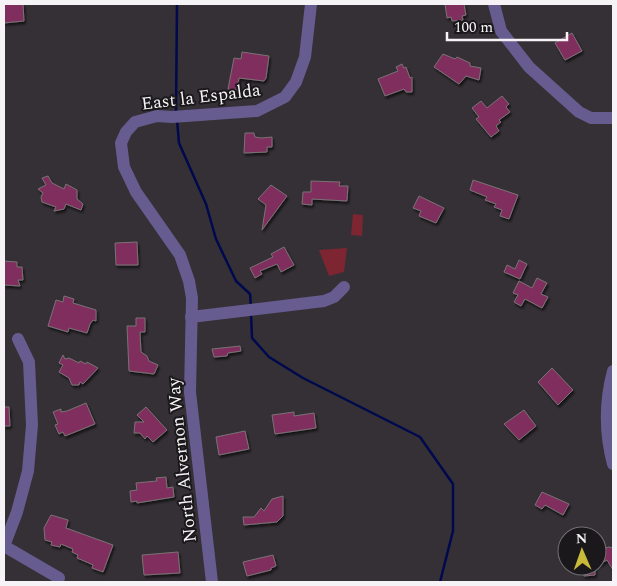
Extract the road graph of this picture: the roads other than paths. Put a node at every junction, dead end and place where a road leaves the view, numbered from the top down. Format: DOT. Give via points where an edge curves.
graph roads {
  1 [pos="311,4"];
  2 [pos="494,4"];
  3 [pos="613,118"];
  4 [pos="121,143"];
  5 [pos="344,287"];
  6 [pos="192,317"];
  7 [pos="18,338"];
  8 [pos="613,371"];
  9 [pos="613,464"];
  10 [pos="4,546"];
  11 [pos="59,578"];
  12 [pos="212,582"];
  1 -- 4 [label="street, East la Espalda" via="305,57 296,82 285,97 257,111 157,116 135,122"];
  2 -- 3 [label="street" via="501,31 529,67 579,112 591,118"];
  4 -- 6 [label="street, North Alvernon Way" via="124,167 136,192 180,255 189,281"];
  5 -- 6 [label="street" via="324,301"];
  6 -- 12 [label="street, North Alvernon Way" via="190,392"];
  7 -- 10 [label="street" via="29,362 32,424 28,471"];
  8 -- 9 [label="street" via="607,416"];
  10 -- 11 [label="street"];
}
